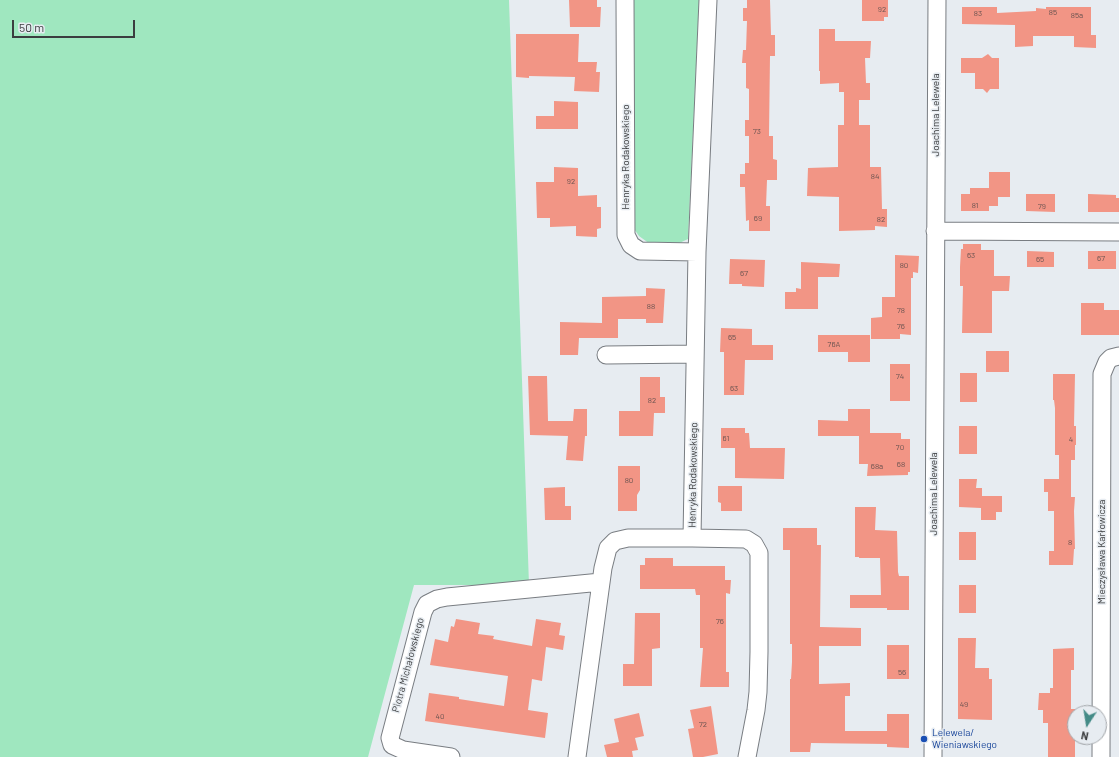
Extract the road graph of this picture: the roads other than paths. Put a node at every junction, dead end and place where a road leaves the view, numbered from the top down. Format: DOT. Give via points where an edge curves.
graph roads {
  1 [pos="625,0"];
  2 [pos="708,0"];
  3 [pos="937,0"];
  4 [pos="935,231"];
  5 [pos="1119,232"];
  6 [pos="697,252"];
  7 [pos="695,354"];
  8 [pos="606,355"];
  9 [pos="1119,356"];
  10 [pos="692,538"];
  11 [pos="601,582"];
  12 [pos="451,757"];
  13 [pos="576,757"];
  14 [pos="746,757"];
  15 [pos="933,757"];
  16 [pos="1101,757"];
  1 -- 6 [label="street, Henryka Rodakowskiego" via="626,235 631,245 640,251"];
  2 -- 6 [label="street, Henryka Rodakowskiego"];
  3 -- 4 [label="street, Joachima Lelewela"];
  4 -- 5 [label="street"];
  4 -- 15 [label="street, Joachima Lelewela"];
  6 -- 7 [label="street, Henryka Rodakowskiego"];
  7 -- 8 [label="street"];
  7 -- 10 [label="street, Henryka Rodakowskiego"];
  9 -- 16 [label="street, Mieczysława Karłowicza" via="1107,362 1102,374"];
  10 -- 11 [label="street" via="628,538 615,541 605,556"];
  10 -- 14 [label="street, Henryka Rodakowskiego" via="746,539 754,544 759,553 758,692"];
  11 -- 12 [label="street, Piotra Michałowskiego" via="430,601 423,612 390,738 392,745 398,748"];
  11 -- 13 [label="street"];
}
